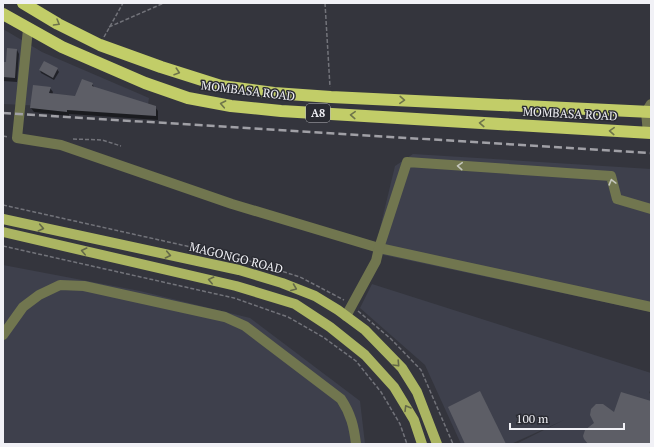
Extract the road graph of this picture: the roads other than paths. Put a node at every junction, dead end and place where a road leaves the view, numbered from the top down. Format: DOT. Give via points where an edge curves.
graph roads {
  1 [pos="23,3"];
  2 [pos="3,14"];
  3 [pos="28,29"];
  4 [pos="649,109"];
  5 [pos="650,133"];
  6 [pos="651,209"];
  7 [pos="3,219"];
  8 [pos="3,232"];
  9 [pos="379,248"];
  10 [pos="239,270"];
  11 [pos="236,286"];
  12 [pos="651,307"];
  13 [pos="346,316"];
  14 [pos="3,335"];
  15 [pos="356,444"];
  16 [pos="422,444"];
  17 [pos="437,444"];
  1 -- 4 [label="highway, MOMBASA ROAD / A8, one-way" via="100,45 221,86 331,97"];
  2 -- 3 [label="highway, MOMBASA ROAD / A8"];
  5 -- 3 [label="highway, MOMBASA ROAD / A8, one-way" via="231,106 188,98 146,83 62,47"];
  3 -- 9 [label="street" via="17,138 61,145 232,204"];
  4 -- 5 [label="street"];
  6 -- 9 [label="street, one-way" via="617,199 611,176 407,162"];
  7 -- 10 [label="main road, MAGONGO ROAD, one-way"];
  11 -- 8 [label="main road, one-way"];
  9 -- 12 [label="street"];
  9 -- 13 [label="street" via="376,261"];
  10 -- 11 [label="main road"];
  10 -- 13 [label="main road, MAGONGO ROAD, one-way" via="315,296"];
  16 -- 11 [label="main road, one-way" via="414,420 394,387 365,355 330,327 295,304"];
  13 -- 17 [label="main road, MAGONGO ROAD, one-way" via="365,330 402,368 417,392"];
  14 -- 15 [label="street" via="22,307 60,285 84,286 226,317 245,326 341,400 350,412"];
}
